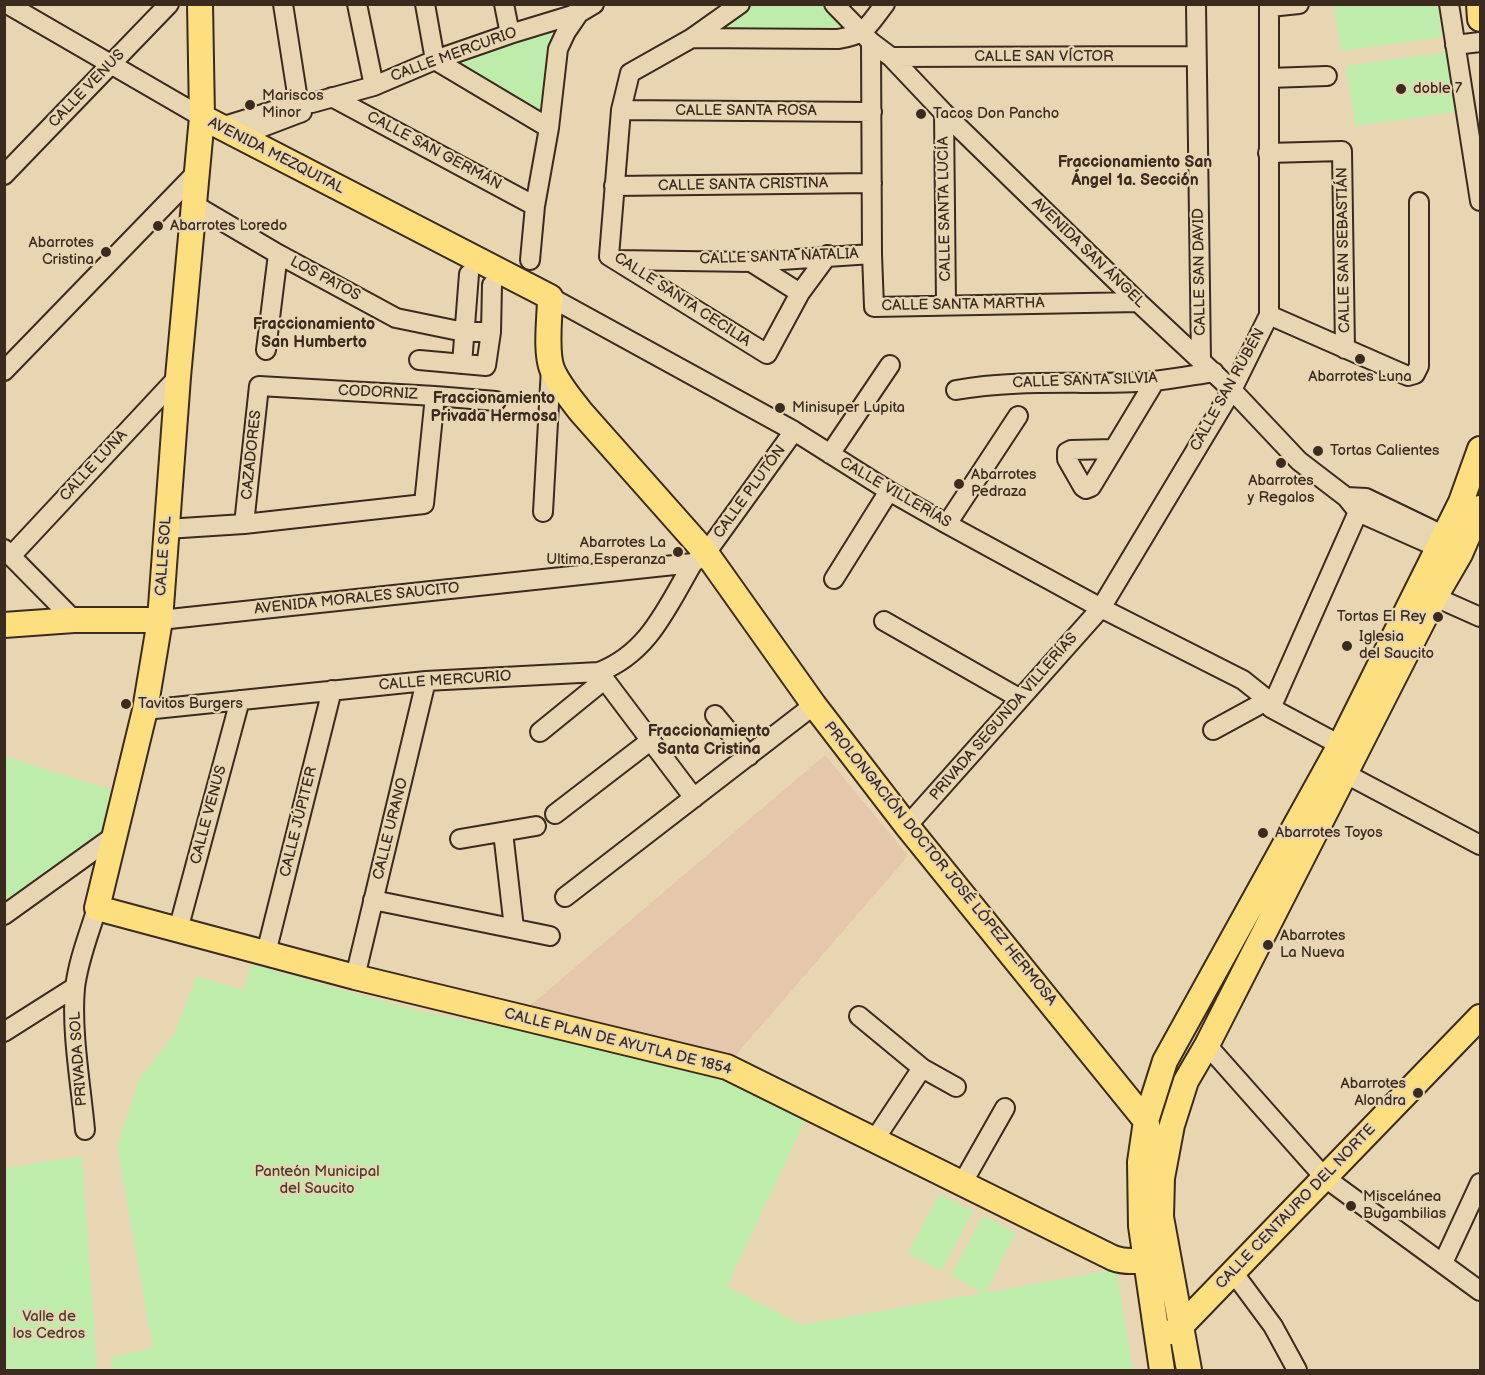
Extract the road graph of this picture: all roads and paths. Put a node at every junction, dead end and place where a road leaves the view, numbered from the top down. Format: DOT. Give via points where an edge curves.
graph roads {
  1 [pos="7,4"];
  2 [pos="169,4"];
  3 [pos="200,4"];
  4 [pos="283,4"];
  5 [pos="357,4"];
  6 [pos="425,4"];
  7 [pos="504,4"];
  8 [pos="740,4"];
  9 [pos="834,4"];
  10 [pos="885,4"];
  11 [pos="1196,4"];
  12 [pos="1299,4"];
  13 [pos="1449,4"];
  14 [pos="1479,4"];
  15 [pos="1269,6"];
  16 [pos="583,7"];
  17 [pos="1480,19"];
  18 [pos="510,34"];
  19 [pos="867,37"];
  20 [pos="692,38"];
  21 [pos="1480,42"];
  22 [pos="1455,45"];
  23 [pos="1196,56"];
  24 [pos="891,57"];
  25 [pos="435,60"];
  26 [pos="110,64"];
  27 [pos="1327,76"];
  28 [pos="1269,78"];
  29 [pos="374,86"];
  30 [pos="332,97"];
  31 [pos="303,106"];
  32 [pos="621,110"];
  33 [pos="872,112"];
  34 [pos="944,113"];
  35 [pos="221,127"];
  36 [pos="549,128"];
  37 [pos="1475,136"];
  38 [pos="1268,153"];
  39 [pos="196,173"];
  40 [pos="4,175"];
  41 [pos="872,183"];
  42 [pos="614,186"];
  43 [pos="1480,201"];
  44 [pos="1419,202"];
  45 [pos="193,204"];
  46 [pos="536,206"];
  47 [pos="278,254"];
  48 [pos="872,254"];
  49 [pos="828,255"];
  50 [pos="530,260"];
  51 [pos="614,260"];
  52 [pos="751,261"];
  53 [pos="469,274"];
  54 [pos="492,285"];
  55 [pos="800,294"];
  56 [pos="550,297"];
  57 [pos="1138,302"];
  58 [pos="946,305"];
  59 [pos="1269,315"];
  60 [pos="464,332"];
  61 [pos="490,332"];
  62 [pos="1345,349"];
  63 [pos="266,350"];
  64 [pos="418,360"];
  65 [pos="462,364"];
  66 [pos="890,364"];
  67 [pos="1207,366"];
  68 [pos="551,368"];
  69 [pos="4,371"];
  70 [pos="178,377"];
  71 [pos="1155,381"];
  72 [pos="259,386"];
  73 [pos="956,390"];
  74 [pos="1232,390"];
  75 [pos="435,396"];
  76 [pos="496,401"];
  77 [pos="1018,416"];
  78 [pos="794,431"];
  79 [pos="1113,448"];
  80 [pos="1480,449"];
  81 [pos="830,454"];
  82 [pos="889,491"];
  83 [pos="1346,497"];
  84 [pos="1480,508"];
  85 [pos="543,512"];
  86 [pos="1358,512"];
  87 [pos="244,524"];
  88 [pos="947,524"];
  89 [pos="166,529"];
  90 [pos="1461,544"];
  91 [pos="8,552"];
  92 [pos="699,558"];
  93 [pos="834,579"];
  94 [pos="1435,597"];
  95 [pos="1101,608"];
  96 [pos="1480,616"];
  97 [pos="74,620"];
  98 [pos="160,620"];
  99 [pos="884,621"];
  100 [pos="4,625"];
  101 [pos="602,676"];
  102 [pos="426,681"];
  103 [pos="332,690"];
  104 [pos="1019,698"];
  105 [pos="240,700"];
  106 [pos="1269,704"];
  107 [pos="814,705"];
  108 [pos="145,710"];
  109 [pos="715,715"];
  110 [pos="1214,730"];
  111 [pos="540,732"];
  112 [pos="650,741"];
  113 [pos="1340,745"];
  114 [pos="749,756"];
  115 [pos="1346,774"];
  116 [pos="693,798"];
  117 [pos="555,814"];
  118 [pos="536,826"];
  119 [pos="907,826"];
  120 [pos="503,832"];
  121 [pos="114,836"];
  122 [pos="460,838"];
  123 [pos="1480,845"];
  124 [pos="565,897"];
  125 [pos="374,900"];
  126 [pos="97,908"];
  127 [pos="4,915"];
  128 [pos="514,928"];
  129 [pos="177,930"];
  130 [pos="550,936"];
  131 [pos="266,953"];
  132 [pos="355,977"];
  133 [pos="75,987"];
  134 [pos="859,1017"];
  135 [pos="1480,1017"];
  136 [pos="4,1032"];
  137 [pos="1207,1045"];
  138 [pos="922,1068"];
  139 [pos="956,1087"];
  140 [pos="1005,1108"];
  141 [pos="1146,1121"];
  142 [pos="85,1130"];
  143 [pos="875,1139"];
  144 [pos="1324,1177"];
  145 [pos="1162,1178"];
  146 [pos="963,1182"];
  147 [pos="1480,1183"];
  148 [pos="1443,1263"];
  149 [pos="1162,1264"];
  150 [pos="1226,1280"];
  151 [pos="1480,1292"];
  152 [pos="1182,1326"];
  153 [pos="1158,1342"];
  154 [pos="1162,1371"];
  155 [pos="1189,1371"];
  156 [pos="1297,1371"];
  1 -- 26 [label="street, AVENIDA MEZQUITAL"];
  2 -- 26 [label="street, CALLE VENUS"];
  3 -- 35 [label="main road, CALLE SOL"];
  4 -- 31 [label="street"];
  5 -- 29 [label="street"];
  6 -- 25 [label="street"];
  7 -- 18 [label="street"];
  8 -- 20 [label="street, CALLE SANTA CECILIA"];
  9 -- 19 [label="street, AVENIDA SAN ÁNGEL"];
  10 -- 19 [label="street"];
  11 -- 23 [label="street, CALLE SAN DAVID"];
  12 -- 15 [label="street"];
  13 -- 22 [label="street"];
  14 -- 17 [label="main road"];
  15 -- 28 [label="street, CALLE SAN RUBÉN"];
  16 -- 18 [label="street, CALLE MERCURIO"];
  16 -- 36 [label="street" via="558,49"];
  18 -- 25 [label="street, CALLE MERCURIO"];
  19 -- 20 [label="street"];
  19 -- 24 [label="street, AVENIDA SAN ÁNGEL"];
  19 -- 33 [label="street, CALLE SANTA MARTHA"];
  20 -- 32 [label="street, CALLE SANTA CECILIA" via="630,73"];
  21 -- 22 [label="street"];
  22 -- 37 [label="street"];
  23 -- 24 [label="street, CALLE SAN VÍCTOR"];
  23 -- 67 [label="street, CALLE SAN DAVID"];
  24 -- 34 [label="street, AVENIDA SAN ÁNGEL"];
  25 -- 29 [label="street, CALLE MERCURIO"];
  25 -- 36 [label="street"];
  26 -- 35 [label="street, AVENIDA MEZQUITAL"];
  26 -- 40 [label="street, CALLE VENUS"];
  27 -- 28 [label="street"];
  28 -- 38 [label="street, CALLE SAN RUBÉN"];
  29 -- 30 [label="street, CALLE MERCURIO"];
  30 -- 31 [label="street, CALLE MERCURIO"];
  30 -- 46 [label="street, CALLE SAN GERMÁN"];
  31 -- 35 [label="street, CALLE MERCURIO"];
  32 -- 33 [label="street, CALLE SANTA ROSA"];
  32 -- 42 [label="street, CALLE SANTA CECILIA"];
  33 -- 41 [label="street, CALLE SANTA MARTHA"];
  34 -- 57 [label="street, AVENIDA SAN ÁNGEL"];
  34 -- 58 [label="street, CALLE SANTA LUCÍA"];
  35 -- 39 [label="main road, CALLE SOL"];
  35 -- 56 [label="main road, AVENIDA MEZQUITAL"];
  36 -- 46 [label="street"];
  37 -- 43 [label="street"];
  38 -- 59 [label="street, CALLE SAN RUBÉN"];
  38 -- 62 [label="street, CALLE SAN SEBASTIÁN" via="1342,151"];
  39 -- 45 [label="main road, CALLE SOL"];
  39 -- 69 [label="street"];
  41 -- 42 [label="street, CALLE SANTA CRISTINA"];
  41 -- 48 [label="street, CALLE SANTA MARTHA"];
  42 -- 51 [label="street, CALLE SANTA CECILIA" via="609,256"];
  44 -- 62 [label="street" via="1419,366 1415,374 1408,375"];
  45 -- 47 [label="street, LOS PATOS"];
  45 -- 70 [label="main road, CALLE SOL"];
  46 -- 50 [label="street"];
  47 -- 60 [label="street, LOS PATOS" via="396,318"];
  47 -- 63 [label="street"];
  48 -- 49 [label="street, CALLE SANTA NATALIA"];
  48 -- 58 [label="street, CALLE SANTA MARTHA" via="874,306"];
  49 -- 52 [label="street, CALLE SANTA NATALIA"];
  49 -- 55 [label="street, CALLE SANTA CECILIA"];
  51 -- 52 [label="street, CALLE SANTA NATALIA"];
  51 -- 55 [label="street, CALLE SANTA CECILIA" via="767,354"];
  52 -- 55 [label="street"];
  53 -- 60 [label="street"];
  54 -- 61 [label="street"];
  56 -- 68 [label="main road"];
  56 -- 78 [label="street, CALLE VILLERÍAS"];
  57 -- 58 [label="street, CALLE SANTA MARTHA"];
  57 -- 67 [label="street, AVENIDA SAN ÁNGEL"];
  59 -- 62 [label="street"];
  59 -- 74 [label="street, CALLE SAN RUBÉN"];
  60 -- 61 [label="street, LOS PATOS"];
  60 -- 65 [label="street"];
  61 -- 65 [label="street" via="486,366"];
  64 -- 65 [label="street"];
  66 -- 81 [label="street"];
  67 -- 71 [label="street, CALLE SANTA SILVIA"];
  67 -- 74 [label="street, AVENIDA SAN ÁNGEL"];
  68 -- 85 [label="street"];
  68 -- 92 [label="main road, PROLONGACIÓN DOCTOR JOSÉ LÓPEZ HERMOSA" via="581,412"];
  70 -- 89 [label="main road, CALLE SOL"];
  70 -- 91 [label="street, CALLE LUNA"];
  71 -- 73 [label="street, CALLE SANTA SILVIA" via="1043,382"];
  71 -- 79 [label="street"];
  72 -- 75 [label="street, CODORNIZ"];
  72 -- 87 [label="street, CAZADORES"];
  74 -- 83 [label="street, AVENIDA SAN ÁNGEL" via="1299,461"];
  74 -- 95 [label="street, CALLE SAN RUBÉN"];
  75 -- 76 [label="street, CODORNIZ"];
  75 -- 87 [label="street" via="424,504"];
  77 -- 88 [label="street"];
  78 -- 81 [label="street, CALLE VILLERÍAS"];
  78 -- 92 [label="street, CALLE PLUTÓN"];
  80 -- 90 [label="main road" via="1461,502"];
  81 -- 82 [label="street, CALLE VILLERÍAS"];
  82 -- 88 [label="street, CALLE VILLERÍAS"];
  82 -- 93 [label="street"];
  83 -- 86 [label="street, AVENIDA SAN ÁNGEL"];
  83 -- 90 [label="street, AVENIDA SAN ÁNGEL" via="1366,498"];
  84 -- 90 [label="main road"];
  86 -- 90 [label="street, AVENIDA SAN ÁNGEL"];
  86 -- 106 [label="street"];
  87 -- 89 [label="street"];
  88 -- 95 [label="street, CALLE VILLERÍAS"];
  89 -- 98 [label="main road, CALLE SOL"];
  90 -- 94 [label="main road"];
  90 -- 113 [label="main road"];
  91 -- 97 [label="street"];
  92 -- 98 [label="street, AVENIDA MORALES SAUCITO"];
  92 -- 101 [label="street, CALLE MERCURIO" via="650,635"];
  92 -- 107 [label="main road, PROLONGACIÓN DOCTOR JOSÉ LÓPEZ HERMOSA"];
  94 -- 96 [label="street"];
  94 -- 115 [label="main road"];
  95 -- 104 [label="street, PRIVADA SEGUNDA VILLERÍAS"];
  95 -- 106 [label="street, CALLE VILLERÍAS" via="1243,680"];
  97 -- 98 [label="main road, AVENIDA MORALES SAUCITO"];
  97 -- 100 [label="main road, AVENIDA MORALES SAUCITO"];
  98 -- 108 [label="main road, CALLE SOL"];
  99 -- 104 [label="street"];
  101 -- 102 [label="street, CALLE MERCURIO"];
  101 -- 111 [label="street"];
  101 -- 112 [label="street"];
  102 -- 103 [label="street, CALLE MERCURIO"];
  102 -- 125 [label="street, CALLE URANO"];
  103 -- 105 [label="street, CALLE MERCURIO"];
  103 -- 131 [label="street, CALLE JÚPITER"];
  104 -- 119 [label="street, PRIVADA SEGUNDA VILLERÍAS"];
  105 -- 108 [label="street, CALLE MERCURIO"];
  105 -- 129 [label="street, CALLE VENUS"];
  106 -- 110 [label="street"];
  106 -- 113 [label="street, CALLE VILLERÍAS"];
  107 -- 114 [label="street"];
  107 -- 119 [label="main road, PROLONGACIÓN DOCTOR JOSÉ LÓPEZ HERMOSA"];
  108 -- 121 [label="main road, CALLE SOL"];
  109 -- 114 [label="street"];
  112 -- 116 [label="street"];
  112 -- 117 [label="street"];
  113 -- 141 [label="main road" via="1165,1061"];
  114 -- 116 [label="street"];
  115 -- 123 [label="street"];
  115 -- 137 [label="main road"];
  116 -- 124 [label="street"];
  118 -- 120 [label="street"];
  119 -- 141 [label="main road, PROLONGACIÓN DOCTOR JOSÉ LÓPEZ HERMOSA"];
  120 -- 122 [label="street"];
  120 -- 128 [label="street"];
  121 -- 126 [label="main road, CALLE SOL"];
  121 -- 127 [label="street"];
  125 -- 128 [label="street"];
  125 -- 132 [label="street, CALLE URANO"];
  126 -- 129 [label="main road, CALLE PLAN DE AYUTLA DE 1854"];
  126 -- 133 [label="street, CALLE SOL"];
  128 -- 130 [label="street"];
  129 -- 131 [label="main road, CALLE PLAN DE AYUTLA DE 1854"];
  131 -- 132 [label="main road, CALLE PLAN DE AYUTLA DE 1854"];
  132 -- 143 [label="main road, CALLE PLAN DE AYUTLA DE 1854" via="727,1067"];
  133 -- 136 [label="street"];
  133 -- 142 [label="street, PRIVADA SOL"];
  134 -- 138 [label="street"];
  135 -- 144 [label="main road, CALLE CENTAURO DEL NORTE"];
  137 -- 144 [label="street"];
  137 -- 145 [label="main road" via="1186,1081 1172,1125"];
  138 -- 139 [label="street"];
  138 -- 143 [label="street"];
  140 -- 146 [label="street"];
  141 -- 145 [label="main road, PROLONGACIÓN DOCTOR JOSÉ LÓPEZ HERMOSA"];
  141 -- 149 [label="main road" via="1140,1162 1141,1226"];
  143 -- 146 [label="main road, CALLE PLAN DE AYUTLA DE 1854"];
  144 -- 148 [label="street"];
  144 -- 150 [label="main road, CALLE CENTAURO DEL NORTE"];
  145 -- 149 [label="main road"];
  146 -- 149 [label="main road, CALLE PLAN DE AYUTLA DE 1854" via="1113,1258"];
  147 -- 148 [label="street"];
  148 -- 151 [label="street"];
  149 -- 150 [label="main road, CALLE PLAN DE AYUTLA DE 1854" via="1203,1287"];
  149 -- 152 [label="main road"];
  149 -- 153 [label="main road"];
  150 -- 152 [label="main road, CALLE CENTAURO DEL NORTE"];
  150 -- 156 [label="street" via="1273,1326"];
  152 -- 153 [label="main road, CALLE CENTAURO DEL NORTE"];
  152 -- 155 [label="main road"];
  153 -- 154 [label="main road"];
}
